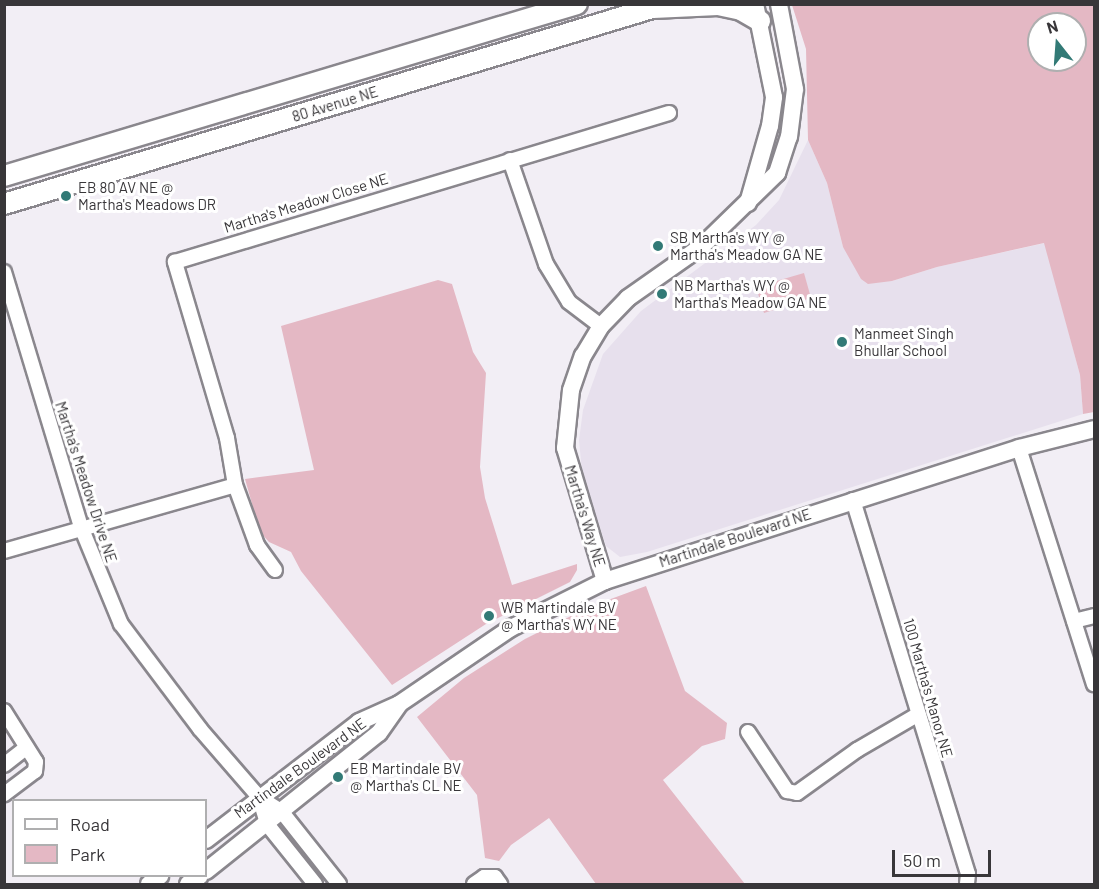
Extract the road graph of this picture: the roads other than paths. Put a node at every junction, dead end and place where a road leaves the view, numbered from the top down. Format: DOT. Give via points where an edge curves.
graph roads {
  1 [pos="577,4"];
  2 [pos="778,4"];
  3 [pos="659,6"];
  4 [pos="757,13"];
  5 [pos="669,113"];
  6 [pos="510,160"];
  7 [pos="4,176"];
  8 [pos="4,204"];
  9 [pos="748,204"];
  10 [pos="4,272"];
  11 [pos="601,326"];
  12 [pos="1095,429"];
  13 [pos="1019,448"];
  14 [pos="236,485"];
  15 [pos="853,500"];
  16 [pos="81,527"];
  17 [pos="4,551"];
  18 [pos="275,570"];
  19 [pos="605,581"];
  20 [pos="1095,616"];
  21 [pos="1074,621"];
  22 [pos="1095,684"];
  23 [pos="399,704"];
  24 [pos="4,711"];
  25 [pos="917,715"];
  26 [pos="748,732"];
  27 [pos="26,748"];
  28 [pos="4,765"];
  29 [pos="4,794"];
  30 [pos="259,797"];
  31 [pos="282,812"];
  32 [pos="267,824"];
  33 [pos="207,839"];
  34 [pos="207,870"];
  35 [pos="315,885"];
  36 [pos="339,885"];
  37 [pos="474,885"];
  38 [pos="501,885"];
  39 [pos="967,885"];
  1 -- 7 [label="main road, 80 Avenue NE"];
  2 -- 9 [label="street, Martha's Way NE" via="795,89 789,137 777,173"];
  3 -- 4 [label="main road, 80 Avenue NE" via="718,5"];
  3 -- 8 [label="main road, 80 Avenue NE"];
  4 -- 9 [label="street" via="774,97"];
  5 -- 6 [label="street, Martha's Meadow Close NE"];
  6 -- 11 [label="street" via="546,264 570,302"];
  6 -- 14 [label="street, Martha's Meadow Close NE" via="175,262 227,438"];
  9 -- 11 [label="street, Martha's Way NE" via="702,246 628,298"];
  10 -- 16 [label="street, Martha's Meadow Drive NE"];
  11 -- 19 [label="street, Martha's Way NE" via="583,356 571,390 565,448"];
  12 -- 13 [label="street, Martindale Boulevard NE"];
  13 -- 15 [label="street, Martindale Boulevard NE"];
  13 -- 21 [label="street"];
  14 -- 16 [label="street"];
  14 -- 18 [label="street" via="257,545"];
  15 -- 19 [label="street, Martindale Boulevard NE"];
  15 -- 25 [label="street, 100 Martha's Manor NE"];
  16 -- 17 [label="street"];
  16 -- 30 [label="street, Martha's Meadow Drive NE" via="121,624 200,729"];
  19 -- 23 [label="street, Martindale Boulevard NE" via="512,628"];
  20 -- 21 [label="street"];
  21 -- 22 [label="street"];
  23 -- 30 [label="street, Martindale Boulevard NE" via="359,722"];
  23 -- 31 [label="street, Martindale Boulevard NE" via="379,734"];
  24 -- 27 [label="street"];
  25 -- 26 [label="street" via="857,750 797,793 787,791"];
  25 -- 39 [label="street, 100 Martha's Manor NE" via="968,874"];
  27 -- 28 [label="street"];
  27 -- 29 [label="street" via="36,762 35,771"];
  30 -- 31 [label="street"];
  30 -- 32 [label="street"];
  30 -- 33 [label="street, Martindale Boulevard NE"];
  31 -- 32 [label="street, Martindale Boulevard NE"];
  31 -- 36 [label="street"];
  32 -- 34 [label="street, Martindale Boulevard NE"];
  32 -- 35 [label="street"];
  37 -- 38 [label="street" via="484,877 495,877"];
}
